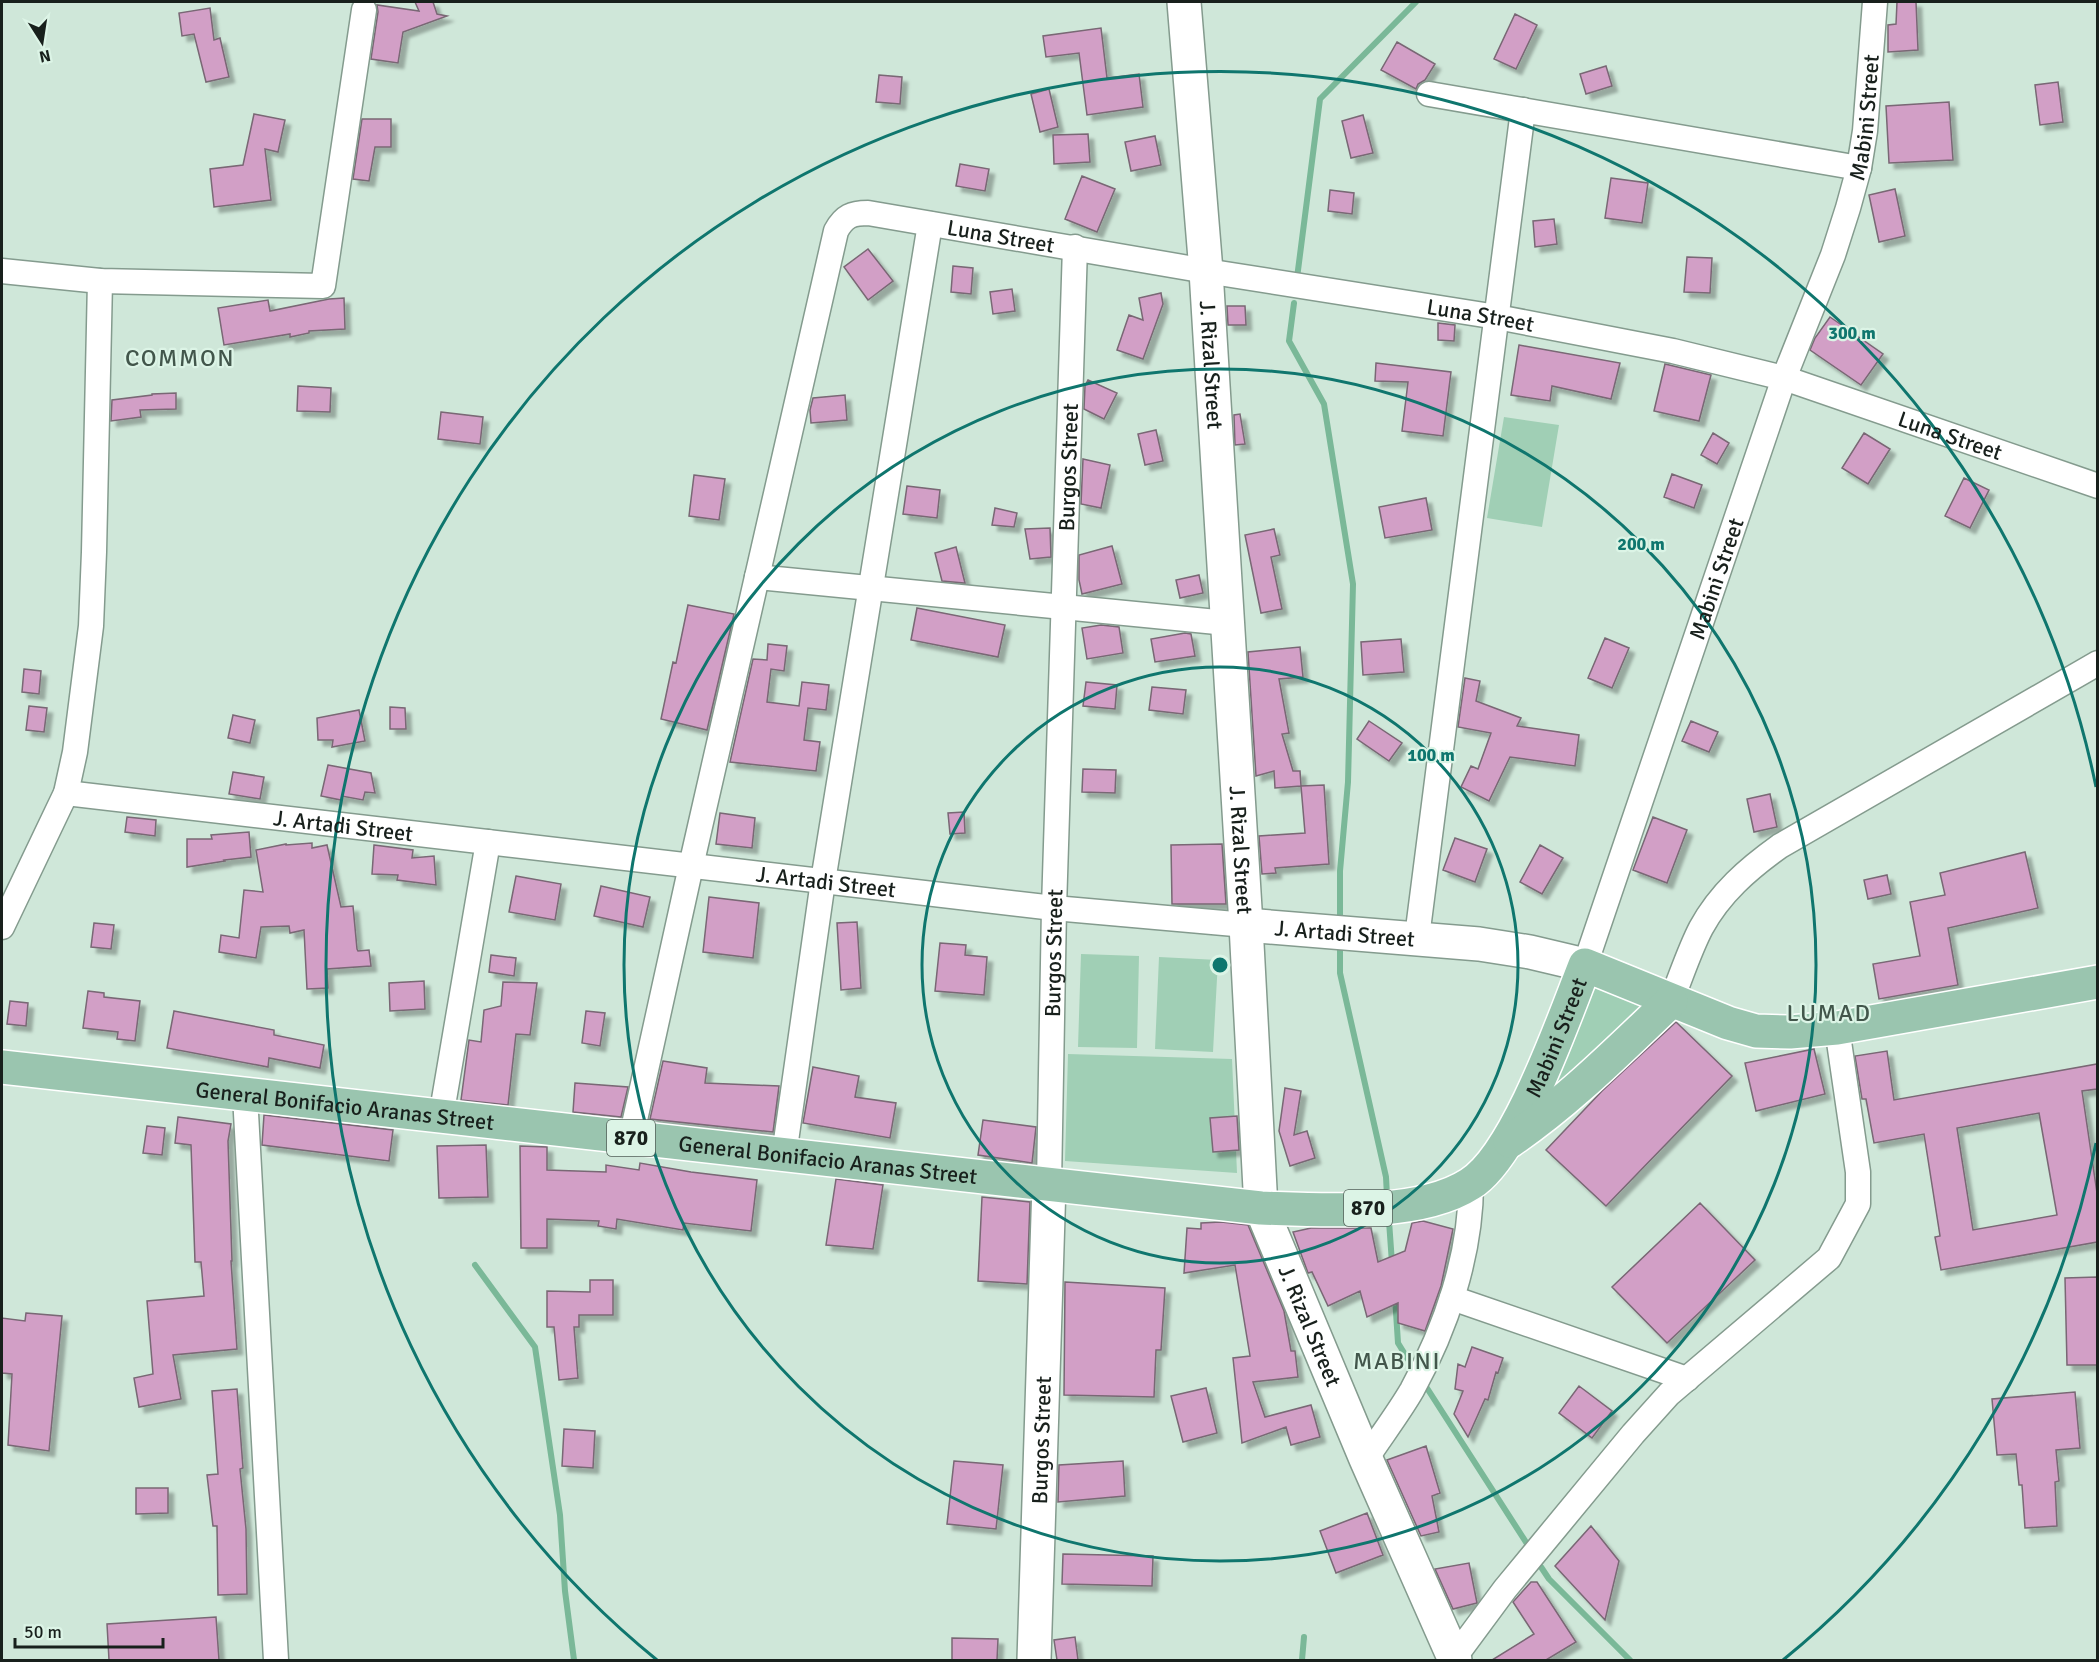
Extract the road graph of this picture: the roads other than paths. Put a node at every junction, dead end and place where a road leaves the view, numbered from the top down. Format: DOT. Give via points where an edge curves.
graph roads {
  1 [pos="1184,2"];
  2 [pos="1875,2"];
  3 [pos="364,10"];
  4 [pos="1429,94"];
  5 [pos="1523,110"];
  6 [pos="1858,168"];
  7 [pos="930,224"];
  8 [pos="1075,247"];
  9 [pos="2,271"];
  10 [pos="1206,271"];
  11 [pos="100,281"];
  12 [pos="1497,317"];
  13 [pos="1784,378"];
  14 [pos="2097,486"];
  15 [pos="757,577"];
  16 [pos="871,588"];
  17 [pos="1064,607"];
  18 [pos="1227,623"];
  19 [pos="2097,663"];
  20 [pos="66,793"];
  21 [pos="488,842"];
  22 [pos="691,866"];
  23 [pos="823,881"];
  24 [pos="1054,908"];
  25 [pos="1246,925"];
  26 [pos="2,927"];
  27 [pos="1417,938"];
  28 [pos="1586,965"];
  29 [pos="2097,982"];
  30 [pos="1671,1001"];
  31 [pos="1837,1028"];
  32 [pos="2,1067"];
  33 [pos="245,1095"];
  34 [pos="441,1117"];
  35 [pos="631,1138"];
  36 [pos="1507,1143"];
  37 [pos="784,1155"];
  38 [pos="1049,1184"];
  39 [pos="1471,1184"];
  40 [pos="1261,1208"];
  41 [pos="1452,1298"];
  42 [pos="1687,1379"];
  43 [pos="1366,1459"];
  44 [pos="276,1660"];
  45 [pos="1034,1660"];
  46 [pos="1455,1660"];
  1 -- 10 [label="street, J. Rizal Street"];
  2 -- 6 [label="street, Mabini Street" via="1865,131"];
  3 -- 11 [label="street" via="323,286"];
  4 -- 5 [label="street"];
  5 -- 6 [label="street"];
  5 -- 12 [label="street"];
  6 -- 13 [label="street, Mabini Street" via="1833,255"];
  7 -- 8 [label="street, Luna Street"];
  7 -- 15 [label="street, Luna Street" via="868,213 848,216 836,231"];
  7 -- 16 [label="street"];
  8 -- 10 [label="street, Luna Street"];
  8 -- 17 [label="street, Burgos Street"];
  9 -- 11 [label="street"];
  10 -- 12 [label="street, Luna Street"];
  10 -- 18 [label="street, J. Rizal Street"];
  11 -- 20 [label="street" via="91,626 80,722"];
  12 -- 13 [label="street, Luna Street" via="1672,351"];
  12 -- 27 [label="street"];
  13 -- 14 [label="street, Luna Street"];
  13 -- 28 [label="street, Mabini Street"];
  15 -- 16 [label="street"];
  15 -- 22 [label="street"];
  16 -- 17 [label="street"];
  16 -- 23 [label="street"];
  17 -- 18 [label="street"];
  17 -- 24 [label="street, Burgos Street"];
  18 -- 25 [label="street, J. Rizal Street"];
  19 -- 30 [label="street" via="1780,846 1749,868 1701,929"];
  20 -- 21 [label="street, J. Artadi Street"];
  20 -- 26 [label="street"];
  21 -- 22 [label="street, J. Artadi Street"];
  21 -- 34 [label="street"];
  22 -- 23 [label="street, J. Artadi Street"];
  22 -- 35 [label="street"];
  23 -- 24 [label="street, J. Artadi Street"];
  23 -- 37 [label="street"];
  24 -- 25 [label="street, J. Artadi Street"];
  24 -- 38 [label="street, Burgos Street"];
  25 -- 27 [label="street, J. Artadi Street"];
  25 -- 40 [label="street, J. Rizal Street"];
  27 -- 28 [label="street, J. Artadi Street" via="1530,952"];
  28 -- 30 [label="main road"];
  28 -- 36 [label="main road, Mabini Street / 870"];
  29 -- 31 [label="main road"];
  30 -- 31 [label="main road" via="1756,1031"];
  30 -- 36 [label="main road, Mabini Street" via="1567,1099"];
  31 -- 42 [label="street" via="1858,1172 1858,1204 1829,1258"];
  32 -- 33 [label="main road, General Bonifacio Aranas Street / 870"];
  33 -- 34 [label="main road, General Bonifacio Aranas Street / 870"];
  33 -- 44 [label="street"];
  34 -- 35 [label="main road, General Bonifacio Aranas Street / 870"];
  35 -- 37 [label="main road, General Bonifacio Aranas Street / 870"];
  36 -- 39 [label="main road, Mabini Street / 870"];
  37 -- 38 [label="main road, General Bonifacio Aranas Street / 870"];
  38 -- 40 [label="main road, General Bonifacio Aranas Street / 870"];
  38 -- 45 [label="street, Burgos Street"];
  39 -- 40 [label="main road, General Bonifacio Aranas Street / 870" via="1445,1196 1394,1206"];
  39 -- 41 [label="street" via="1471,1208"];
  40 -- 43 [label="street, J. Rizal Street"];
  41 -- 42 [label="street"];
  41 -- 43 [label="street" via="1411,1391"];
  42 -- 46 [label="street" via="1633,1434 1505,1589"];
  43 -- 46 [label="street, J. Rizal Street"];
}
